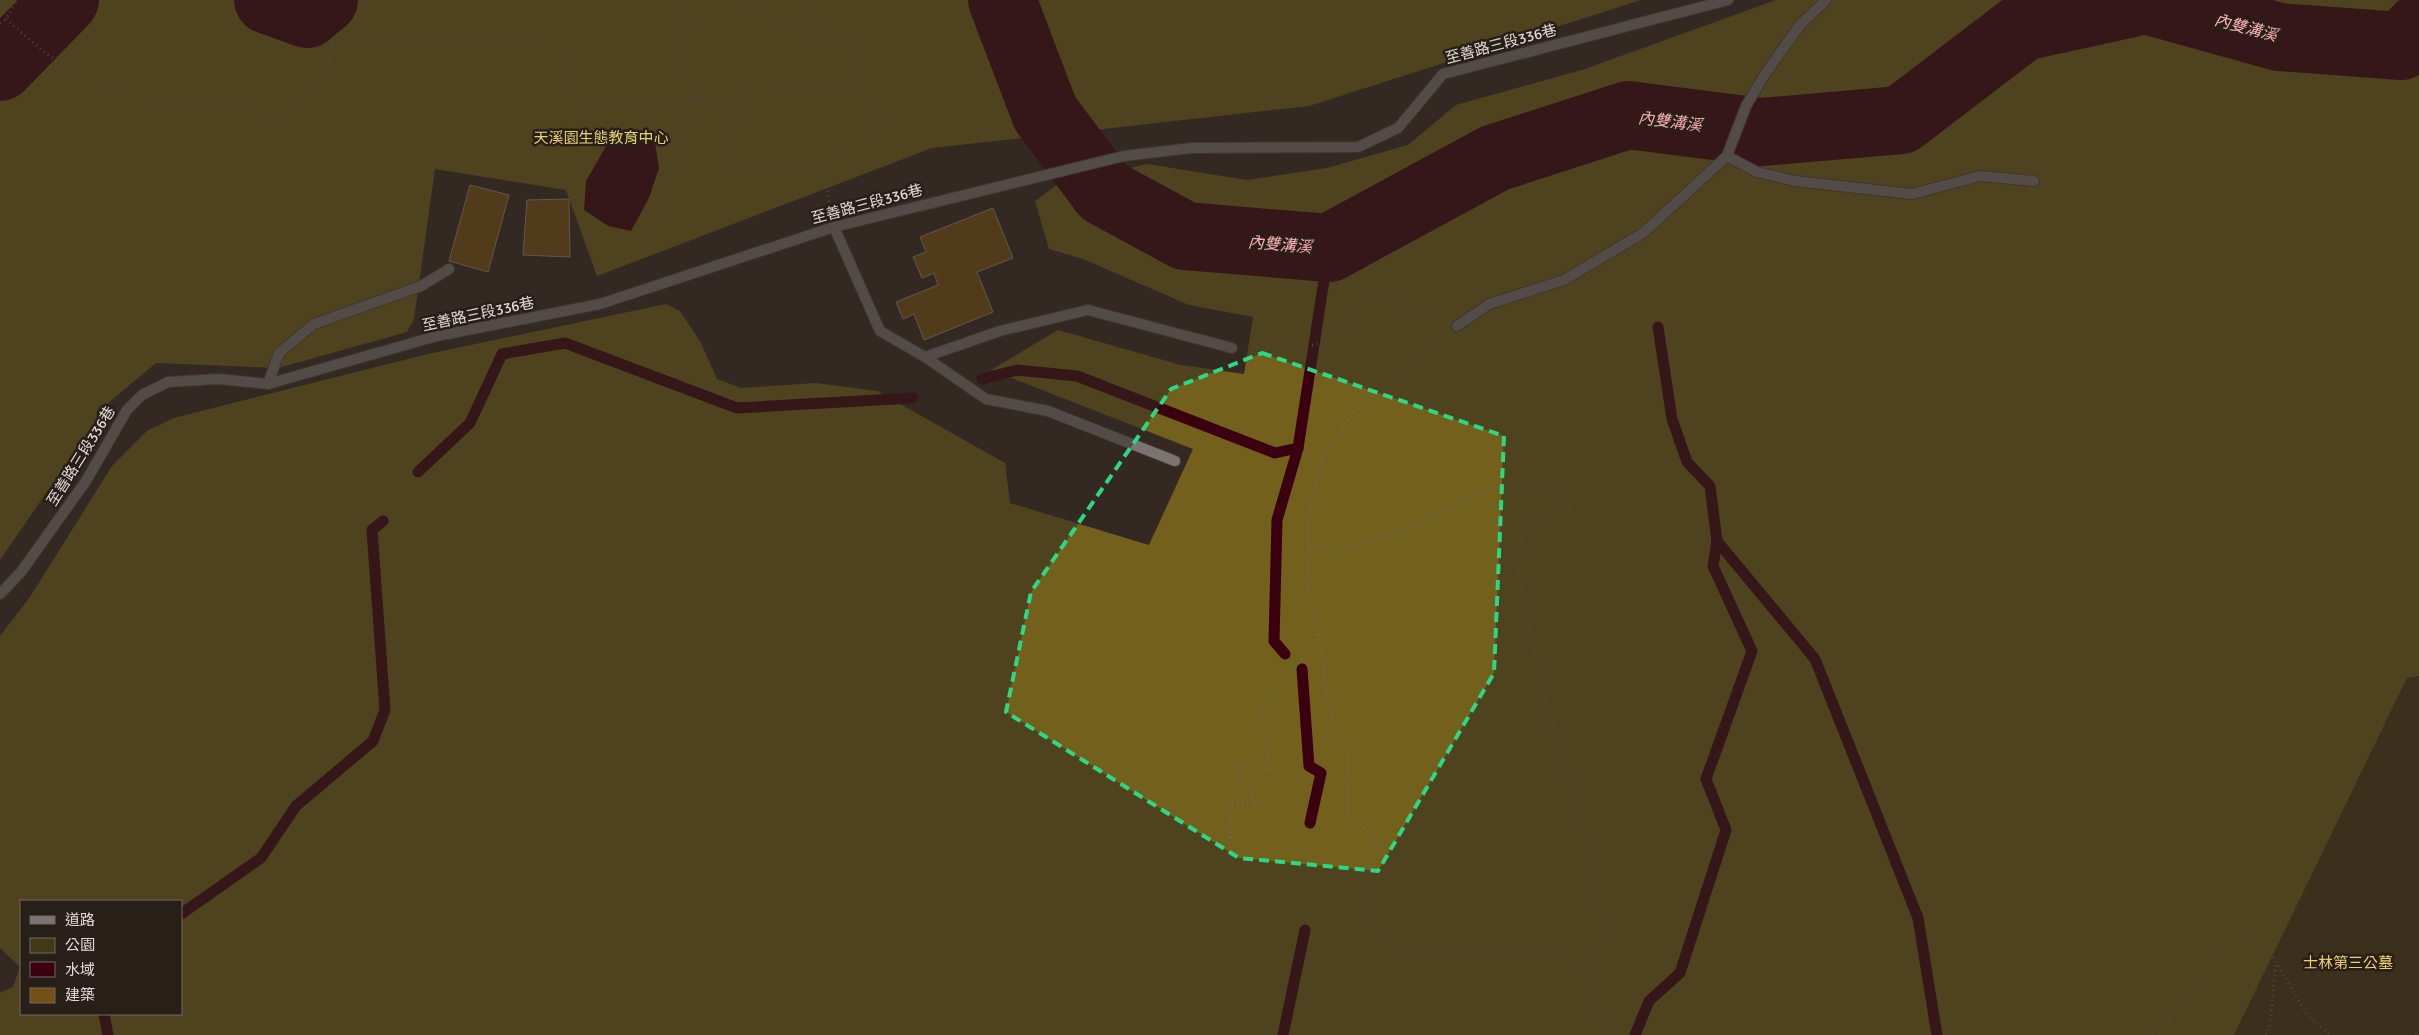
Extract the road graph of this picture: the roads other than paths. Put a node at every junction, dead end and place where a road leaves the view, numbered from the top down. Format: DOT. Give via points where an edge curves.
graph roads {
  1 [pos="1728,0"];
  2 [pos="1826,0"];
  3 [pos="1728,156"];
  4 [pos="2034,181"];
  5 [pos="834,228"];
  6 [pos="449,270"];
  7 [pos="1457,326"];
  8 [pos="1232,348"];
  9 [pos="925,358"];
  10 [pos="268,384"];
  11 [pos="1174,460"];
  12 [pos="0,594"];
  1 -- 5 [label="street, 至善路三段336巷" via="1444,74 1398,128 1358,147 1191,148 1124,156"];
  2 -- 3 [label="street" via="1800,25 1746,106"];
  3 -- 4 [label="street" via="1757,172 1796,181 1912,194 1980,176"];
  3 -- 7 [label="street" via="1642,233 1564,280 1489,304"];
  5 -- 9 [label="street" via="880,331"];
  5 -- 10 [label="street, 至善路三段336巷" via="600,304 438,336"];
  6 -- 10 [label="street" via="421,286 314,324 279,353"];
  8 -- 9 [label="street" via="1088,310 1000,330"];
  9 -- 11 [label="street" via="986,399 1048,411"];
  10 -- 12 [label="street, 至善路三段336巷" via="218,378 168,382 142,395 127,410 75,496 21,572"];
}
